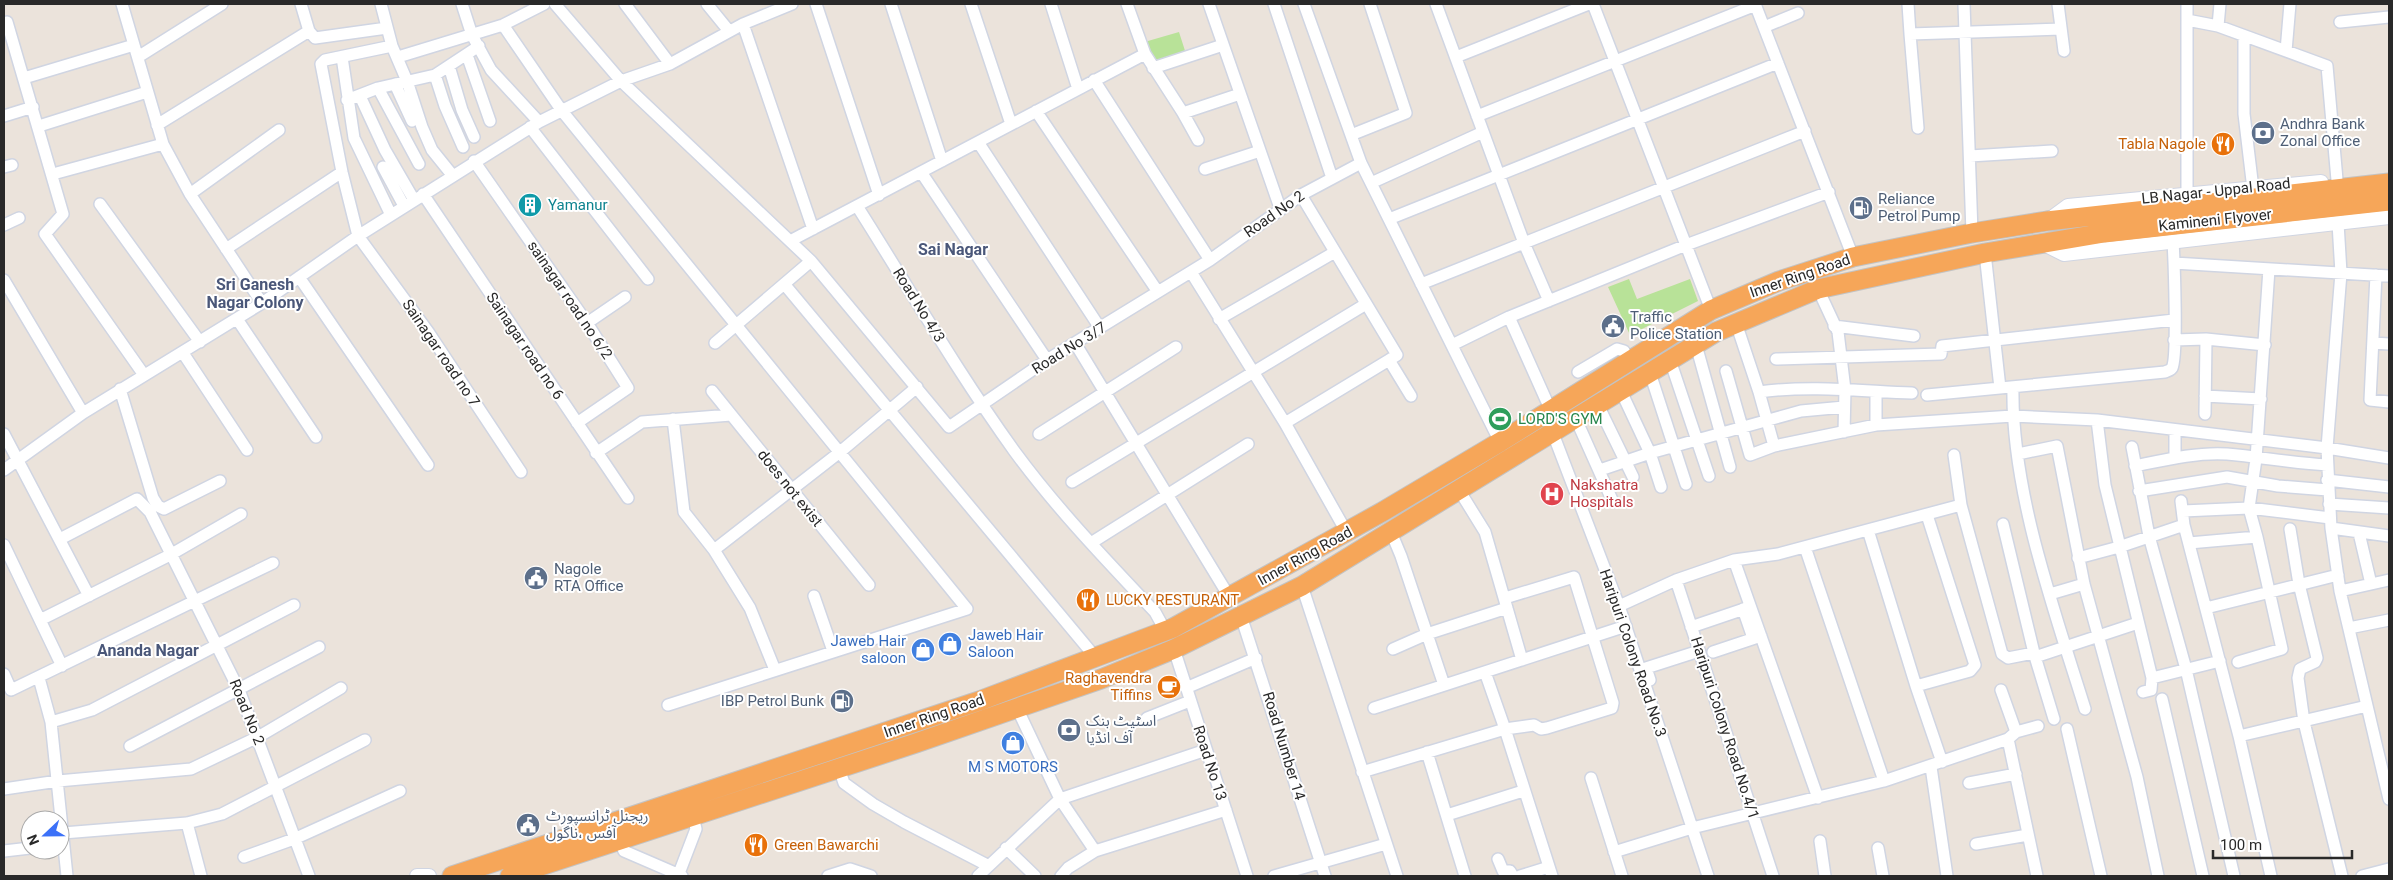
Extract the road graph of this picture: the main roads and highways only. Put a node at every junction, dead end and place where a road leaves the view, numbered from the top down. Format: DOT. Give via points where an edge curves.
graph roads {
  1 [pos="2389,183"];
  2 [pos="2389,201"];
  3 [pos="2047,221"];
  4 [pos="2041,242"];
  5 [pos="1432,483"];
  6 [pos="1429,509"];
  7 [pos="515,875"];
  8 [pos="452,876"];
  1 -- 3 [label="highway, Kamineni Flyover"];
  2 -- 4 [label="highway, Kamineni Flyover"];
  3 -- 5 [label="highway, Inner Ring Road" via="1853,257 1779,280 1711,310"];
  4 -- 6 [label="highway, Inner Ring Road" via="1818,289 1736,323 1620,389"];
  5 -- 6 [label="highway"];
  5 -- 8 [label="highway, Inner Ring Road" via="1166,632 917,722"];
  6 -- 7 [label="highway, Inner Ring Road" via="1302,586 1174,649 1101,679"];
}
